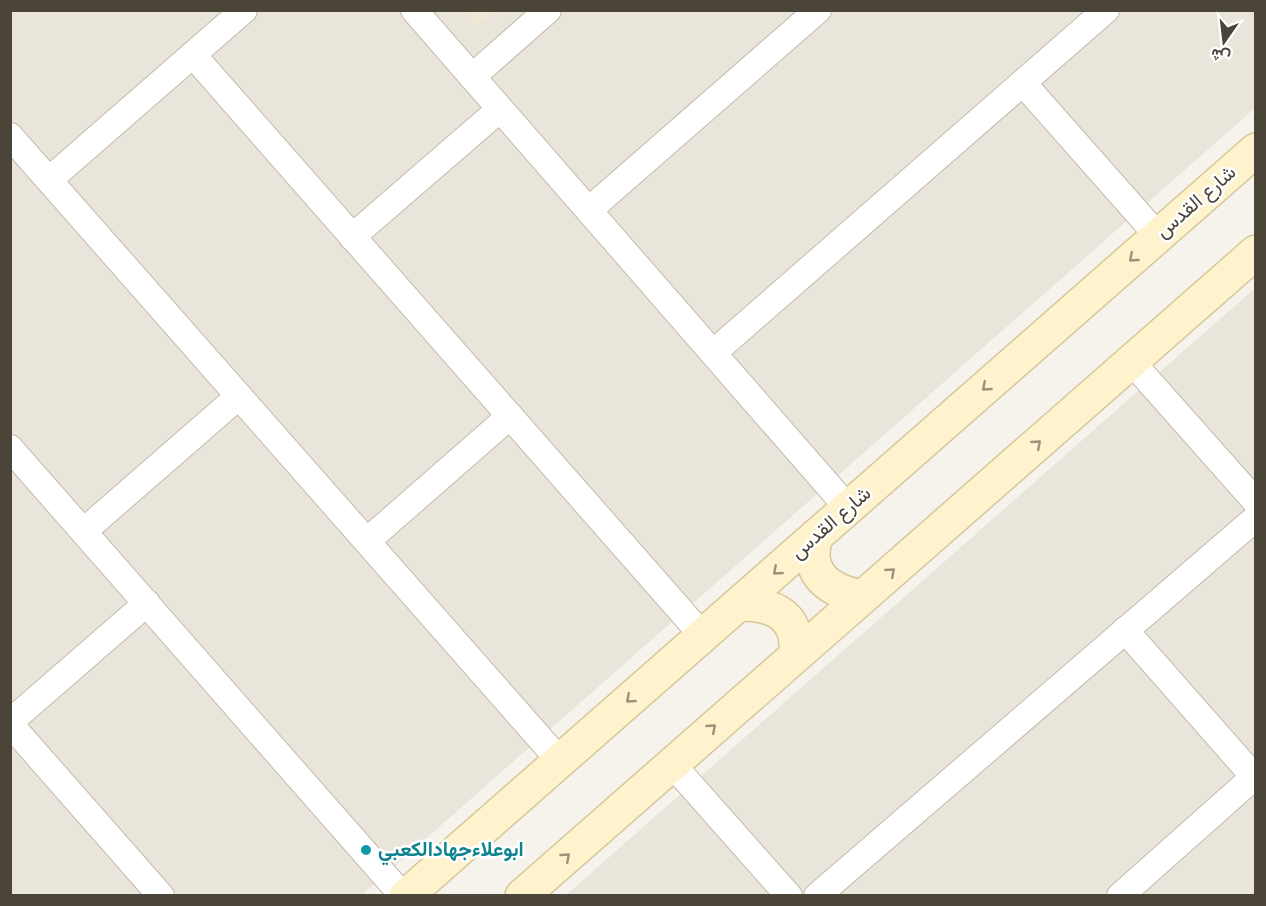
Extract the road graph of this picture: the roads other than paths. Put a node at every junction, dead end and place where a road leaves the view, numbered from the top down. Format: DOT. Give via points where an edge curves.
graph roads {
  1 [pos="244,10"];
  2 [pos="414,10"];
  3 [pos="548,10"];
  4 [pos="818,10"];
  5 [pos="1106,10"];
  6 [pos="193,55"];
  7 [pos="472,77"];
  8 [pos="1023,83"];
  9 [pos="500,109"];
  10 [pos="10,136"];
  11 [pos="1256,150"];
  12 [pos="49,180"];
  13 [pos="589,210"];
  14 [pos="1158,236"];
  15 [pos="352,237"];
  16 [pos="1256,252"];
  17 [pos="713,353"];
  18 [pos="1131,361"];
  19 [pos="239,396"];
  20 [pos="510,416"];
  21 [pos="12,451"];
  22 [pos="1256,502"];
  23 [pos="848,508"];
  24 [pos="1256,518"];
  25 [pos="84,531"];
  26 [pos="814,537"];
  27 [pos="366,541"];
  28 [pos="862,597"];
  29 [pos="147,603"];
  30 [pos="739,604"];
  31 [pos="1125,630"];
  32 [pos="703,636"];
  33 [pos="796,654"];
  34 [pos="10,723"];
  35 [pos="560,761"];
  36 [pos="672,764"];
  37 [pos="1255,778"];
  38 [pos="522,895"];
  39 [pos="161,896"];
  40 [pos="405,896"];
  41 [pos="789,896"];
  42 [pos="817,896"];
  43 [pos="1120,896"];
  1 -- 6 [label="street"];
  2 -- 7 [label="street"];
  3 -- 7 [label="street"];
  4 -- 13 [label="street"];
  5 -- 8 [label="street"];
  6 -- 12 [label="street"];
  6 -- 15 [label="street"];
  7 -- 9 [label="street"];
  8 -- 14 [label="street"];
  8 -- 17 [label="street"];
  9 -- 13 [label="street"];
  9 -- 15 [label="street"];
  10 -- 12 [label="street"];
  11 -- 14 [label="main road, شارع القدس"];
  12 -- 19 [label="street"];
  13 -- 17 [label="street"];
  14 -- 23 [label="main road, شارع القدس, one-way"];
  15 -- 20 [label="street"];
  16 -- 18 [label="main road"];
  17 -- 23 [label="street"];
  18 -- 22 [label="street"];
  28 -- 18 [label="main road, one-way"];
  19 -- 25 [label="street"];
  19 -- 27 [label="street"];
  20 -- 27 [label="street"];
  20 -- 32 [label="street"];
  21 -- 25 [label="street"];
  23 -- 26 [label="main road, شارع القدس"];
  24 -- 31 [label="street"];
  25 -- 29 [label="street"];
  26 -- 28 [label="main road" via="813,558 825,581 845,594"];
  26 -- 30 [label="main road, شارع القدس, one-way"];
  27 -- 35 [label="street"];
  28 -- 33 [label="main road"];
  29 -- 34 [label="street"];
  29 -- 40 [label="street"];
  30 -- 32 [label="main road, شارع القدس"];
  30 -- 33 [label="main road" via="758,604 780,613 795,634"];
  31 -- 37 [label="street"];
  31 -- 42 [label="street"];
  32 -- 35 [label="main road, شارع القدس, one-way"];
  36 -- 33 [label="main road, one-way"];
  34 -- 39 [label="street"];
  35 -- 40 [label="main road, شارع القدس"];
  38 -- 36 [label="main road, one-way"];
  36 -- 41 [label="street"];
  37 -- 43 [label="street"];
}
